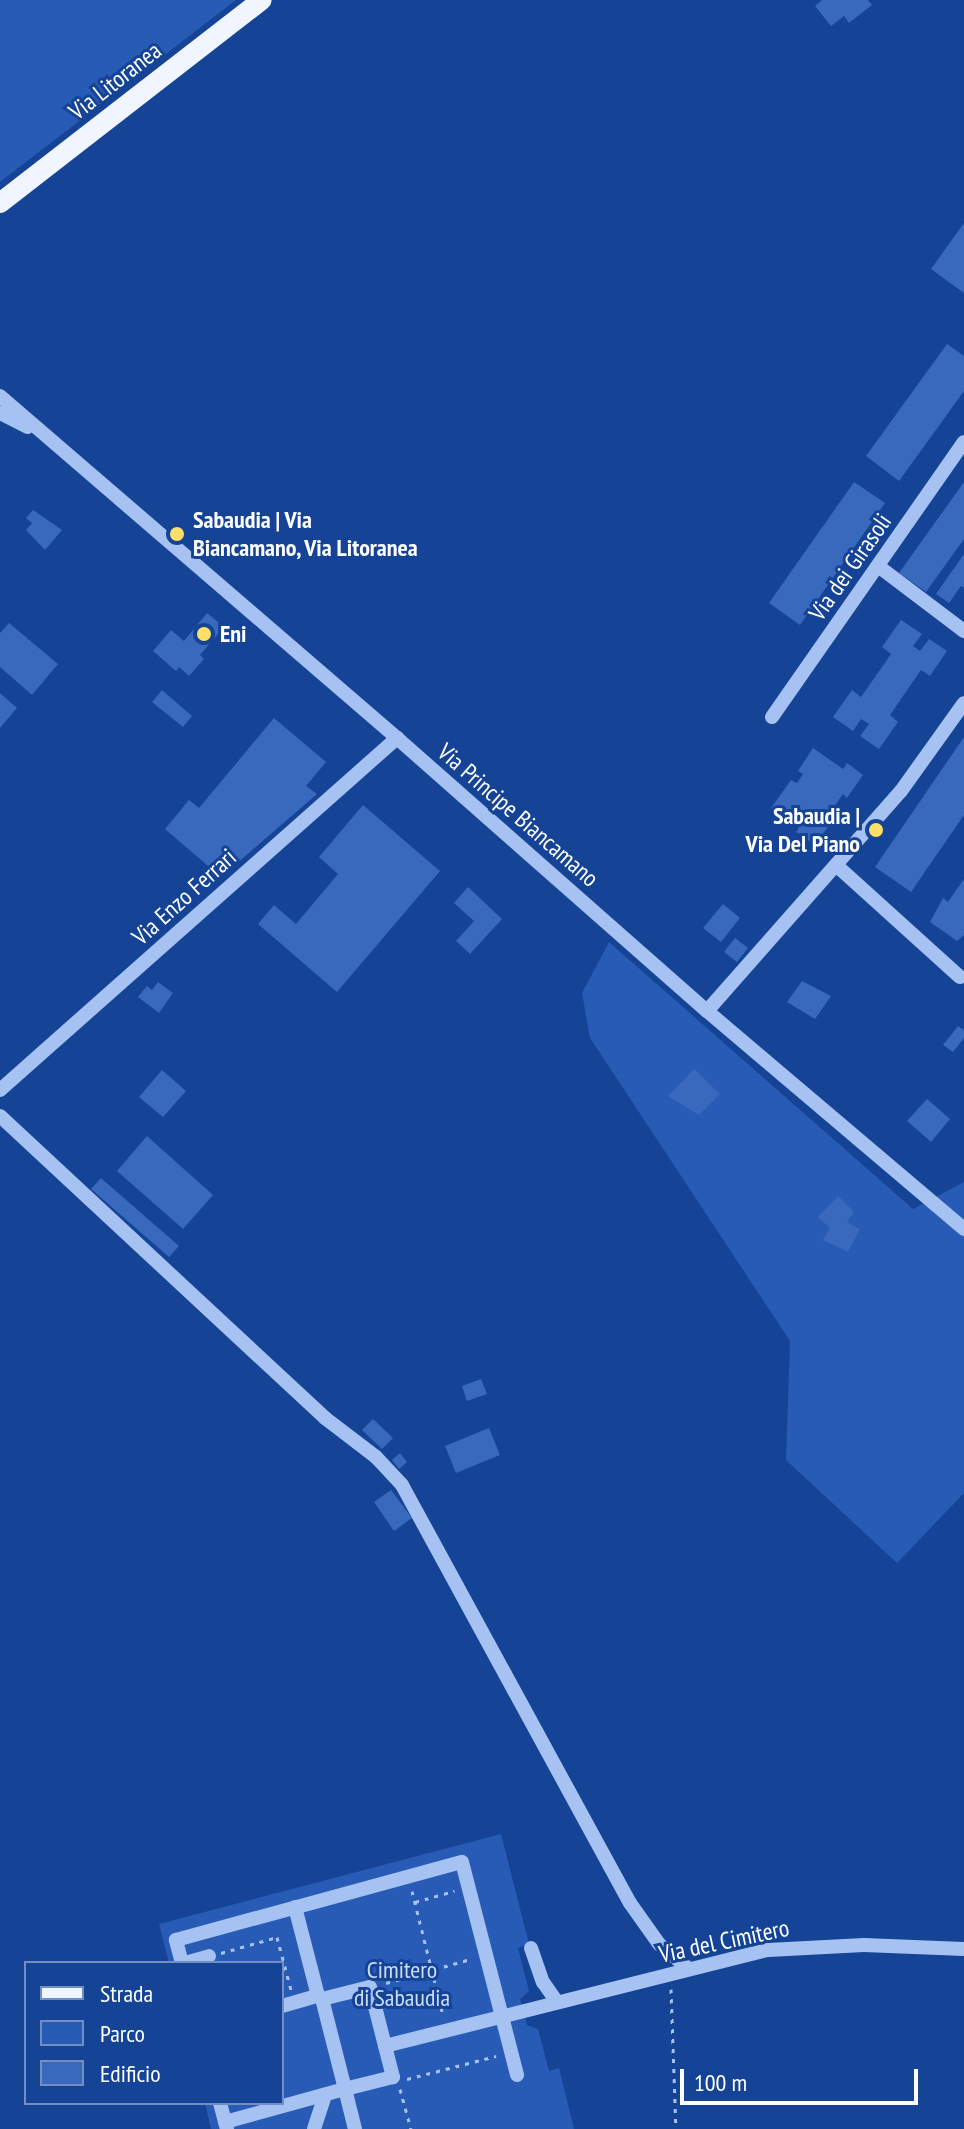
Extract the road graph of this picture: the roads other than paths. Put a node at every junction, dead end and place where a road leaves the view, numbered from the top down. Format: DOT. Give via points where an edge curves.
graph roads {
  1 [pos="262,0"];
  2 [pos="0,203"];
  3 [pos="0,396"];
  4 [pos="0,413"];
  5 [pos="44,434"];
  6 [pos="964,442"];
  7 [pos="878,566"];
  8 [pos="964,631"];
  9 [pos="964,703"];
  10 [pos="772,717"];
  11 [pos="397,738"];
  12 [pos="836,865"];
  13 [pos="960,977"];
  14 [pos="707,1011"];
  15 [pos="0,1090"];
  16 [pos="0,1116"];
  17 [pos="964,1229"];
  18 [pos="295,1907"];
  19 [pos="531,1948"];
  20 [pos="964,1949"];
  21 [pos="209,1956"];
  22 [pos="183,1961"];
  23 [pos="191,1961"];
  24 [pos="689,1969"];
  25 [pos="320,1997"];
  26 [pos="557,2002"];
  27 [pos="288,2004"];
  28 [pos="502,2017"];
  29 [pos="385,2046"];
  30 [pos="517,2075"];
  31 [pos="345,2089"];
  32 [pos="325,2095"];
  33 [pos="221,2105"];
  34 [pos="226,2126"];
  35 [pos="314,2129"];
  36 [pos="355,2129"];
  1 -- 2 [label="main road, Via Litoranea"];
  3 -- 5 [label="street, Via Principe Biancamano"];
  4 -- 5 [label="street, Via Principe Biancamano"];
  5 -- 11 [label="street, Via Principe Biancamano"];
  6 -- 7 [label="street, Via dei Girasoli"];
  7 -- 8 [label="street"];
  7 -- 10 [label="street, Via dei Girasoli"];
  9 -- 12 [label="street" via="901,791"];
  11 -- 14 [label="street, Via Principe Biancamano"];
  11 -- 15 [label="street, Via Enzo Ferrari"];
  12 -- 13 [label="street"];
  12 -- 14 [label="street"];
  14 -- 17 [label="street, Via Principe Biancamano"];
  16 -- 24 [label="street" via="389,1470 430,1530 630,1903 659,1944"];
  18 -- 22 [label="street" via="176,1940"];
  18 -- 25 [label="street"];
  18 -- 28 [label="street" via="462,1862"];
  19 -- 26 [label="street" via="540,1977"];
  20 -- 24 [label="street, Via del Cimitero" via="795,1947"];
  21 -- 23 [label="street"];
  24 -- 26 [label="street, Via del Cimitero"];
  25 -- 27 [label="street"];
  25 -- 29 [label="street" via="370,1987"];
  25 -- 31 [label="street"];
  26 -- 28 [label="street, Via del Cimitero"];
  28 -- 29 [label="street, Via del Cimitero"];
  28 -- 30 [label="street"];
  29 -- 31 [label="street" via="393,2077"];
  31 -- 32 [label="street"];
  31 -- 36 [label="street"];
  32 -- 34 [label="street"];
  32 -- 35 [label="street"];
  33 -- 34 [label="street"];
}
